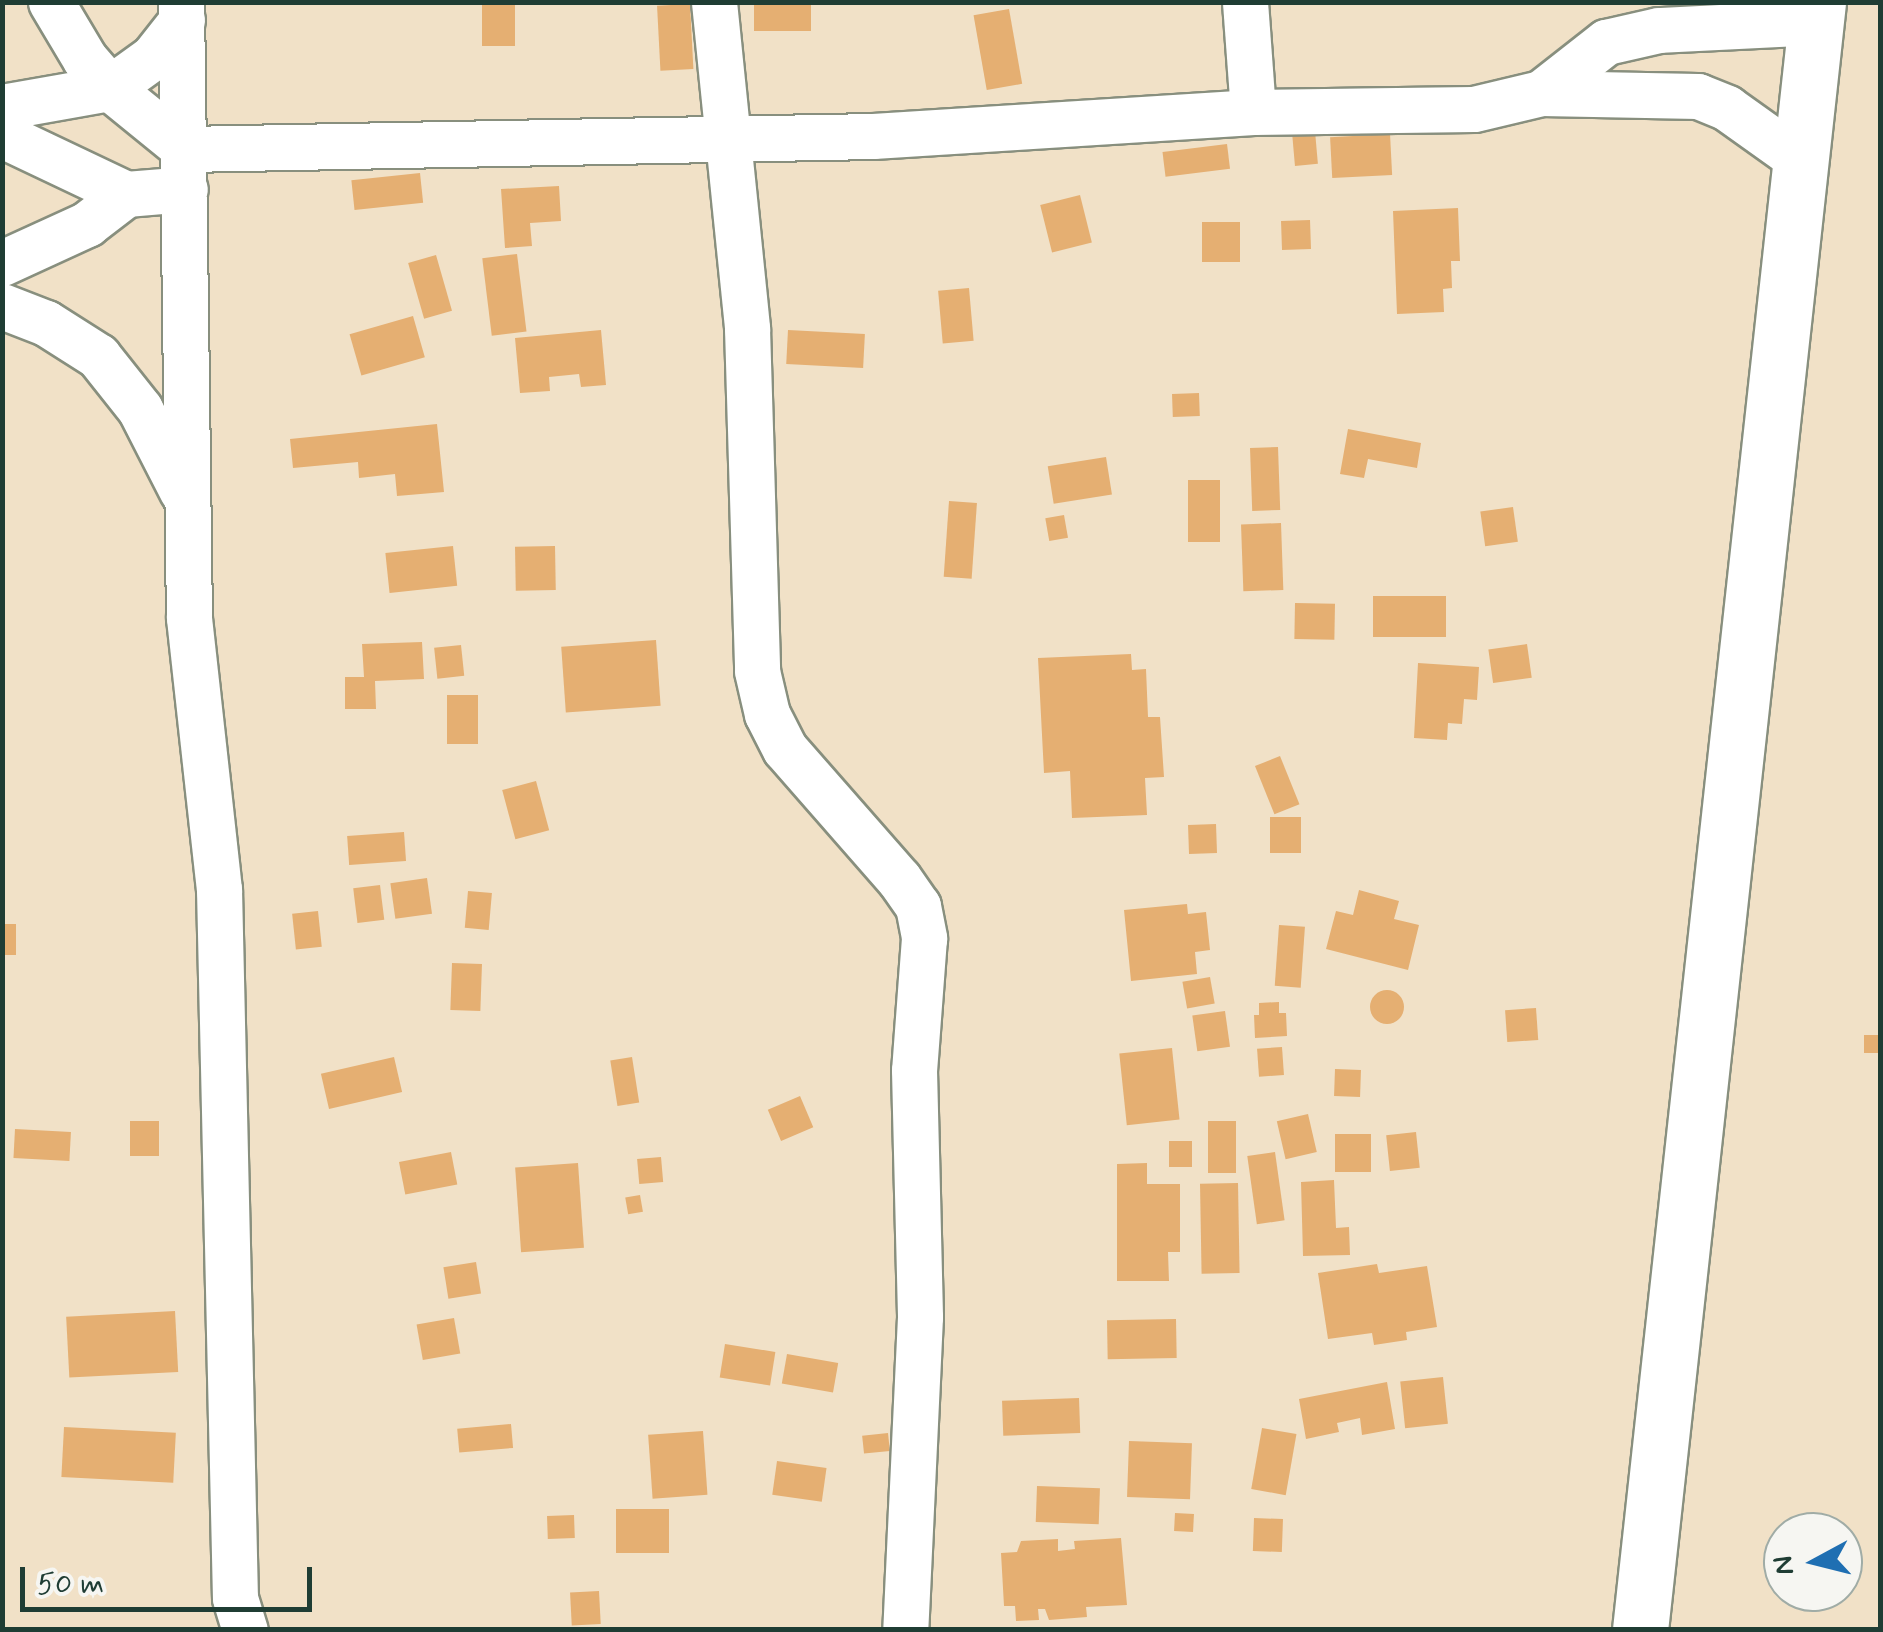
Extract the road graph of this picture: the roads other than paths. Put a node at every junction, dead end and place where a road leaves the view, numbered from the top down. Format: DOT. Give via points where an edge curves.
graph roads {
  1 [pos="51,2"];
  2 [pos="714,2"];
  3 [pos="1245,2"];
  4 [pos="182,11"];
  5 [pos="1817,12"];
  6 [pos="110,88"];
  7 [pos="1541,92"];
  8 [pos="2,107"];
  9 [pos="1253,112"];
  10 [pos="2,135"];
  11 [pos="725,137"];
  12 [pos="1800,160"];
  13 [pos="185,169"];
  14 [pos="126,194"];
  15 [pos="2,263"];
  16 [pos="2,306"];
  17 [pos="187,501"];
  18 [pos="245,1630"];
  19 [pos="905,1630"];
  20 [pos="1640,1630"];
  1 -- 6 [label="street"];
  2 -- 11 [label="street"];
  3 -- 9 [label="street"];
  4 -- 6 [label="street" via="153,57"];
  4 -- 13 [label="street"];
  5 -- 7 [label="street" via="1606,42"];
  5 -- 12 [label="street"];
  6 -- 8 [label="street"];
  6 -- 13 [label="street"];
  7 -- 9 [label="street" via="1474,109"];
  7 -- 12 [label="street" via="1698,96 1727,108"];
  9 -- 11 [label="street" via="873,136"];
  10 -- 14 [label="street"];
  11 -- 13 [label="street"];
  11 -- 19 [label="street" via="747,328 757,671 766,714 809,780 918,906 924,938 914,1070 920,1318"];
  12 -- 20 [label="street"];
  13 -- 14 [label="street"];
  13 -- 17 [label="street"];
  14 -- 15 [label="street" via="88,224"];
  16 -- 17 [label="street" via="46,323 98,356 140,410"];
  17 -- 18 [label="street" via="189,618 219,889 235,1598"];
}
